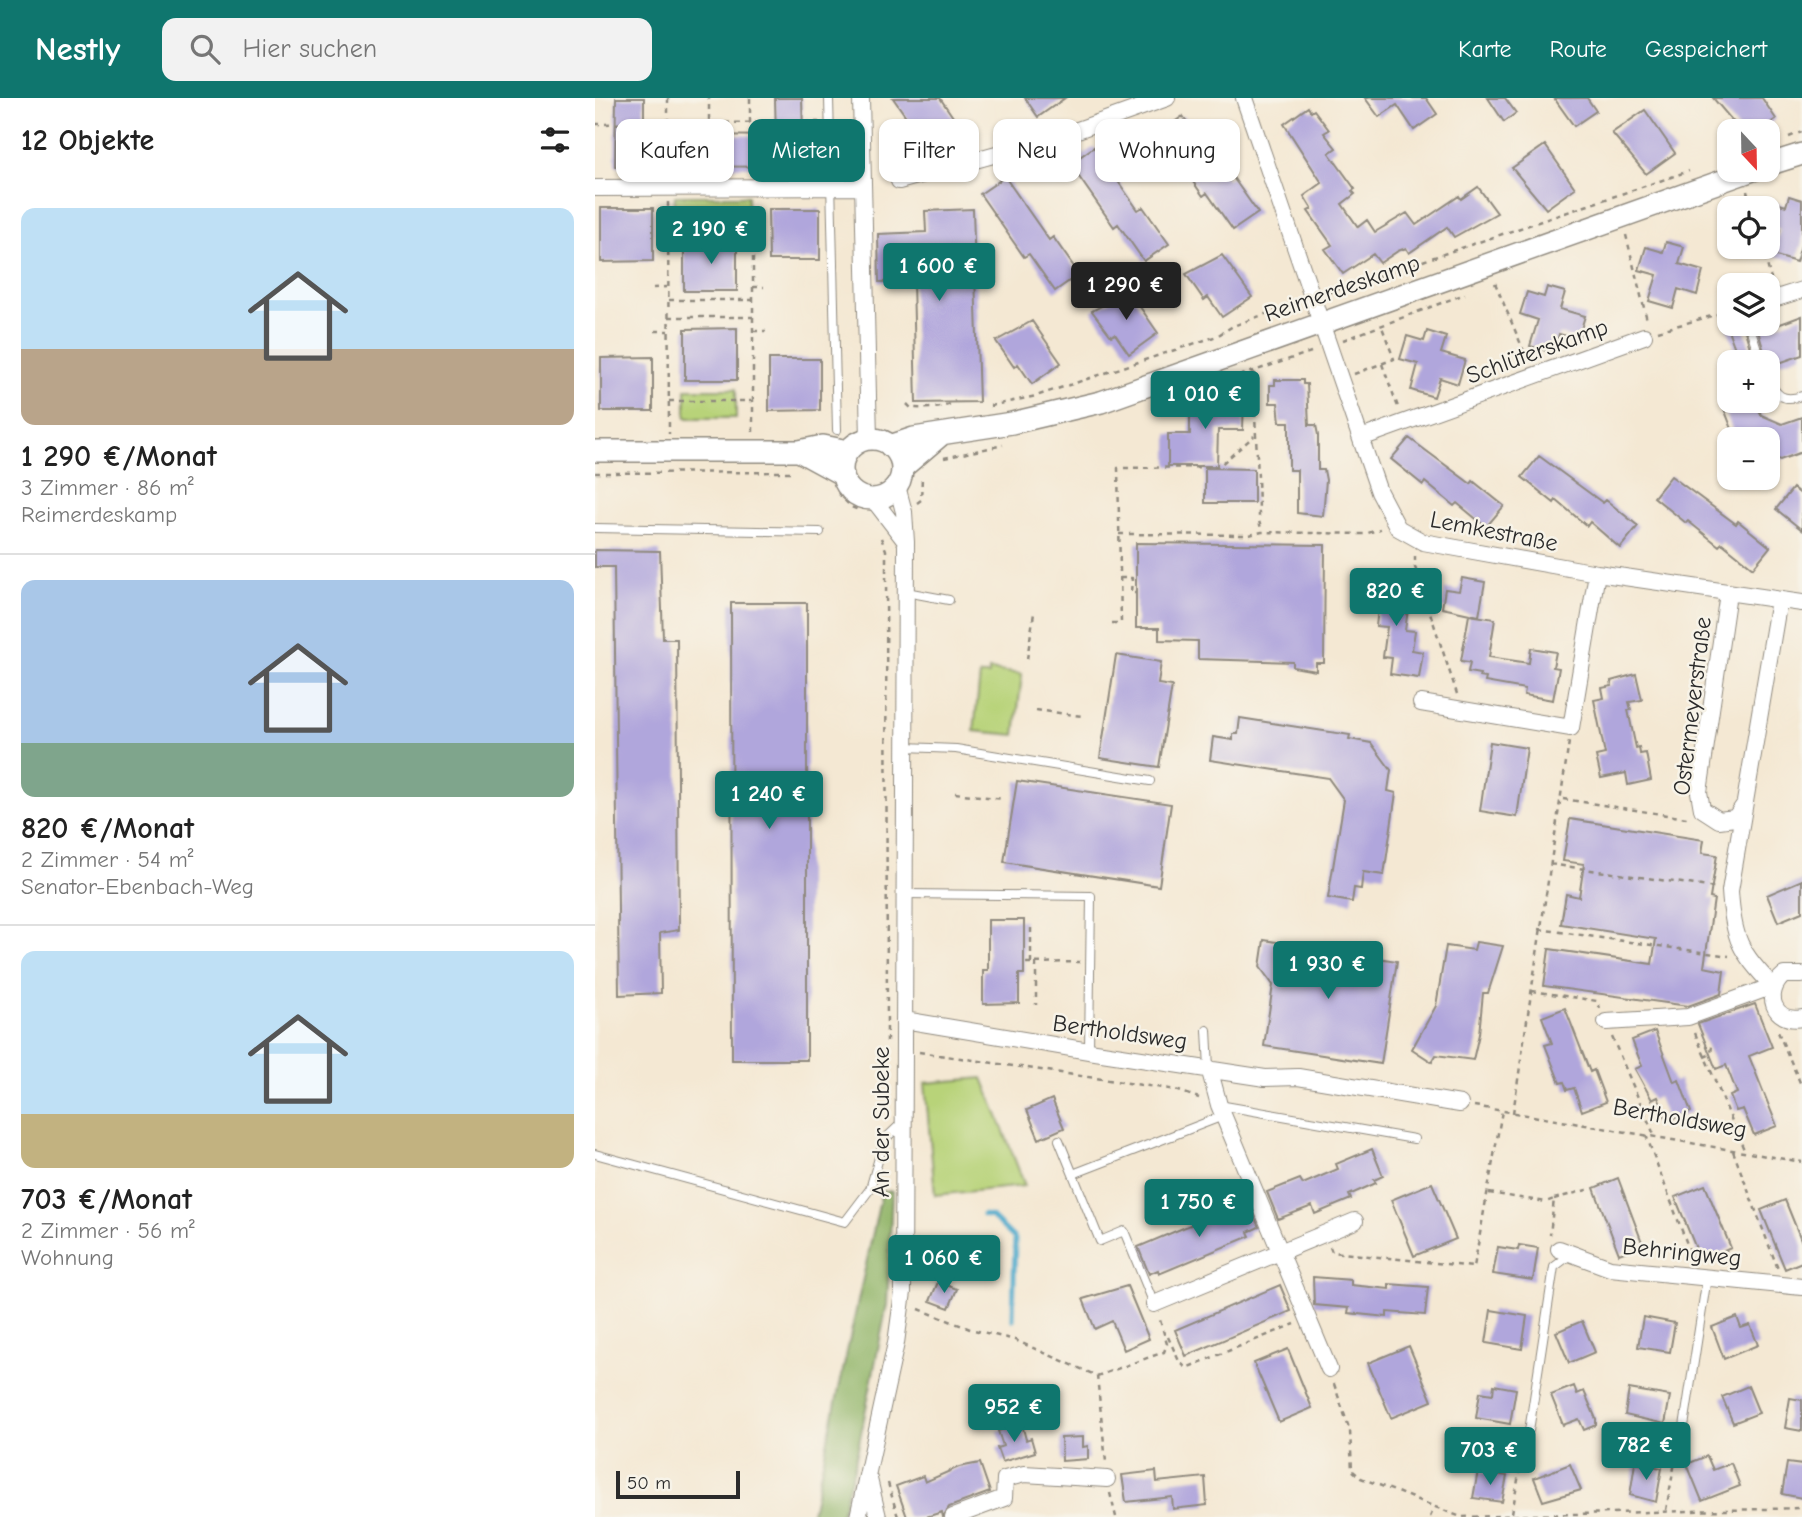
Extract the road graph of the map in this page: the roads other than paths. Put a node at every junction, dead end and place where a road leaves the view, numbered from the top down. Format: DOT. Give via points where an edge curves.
graph roads {
  1 [pos="829,98"];
  2 [pos="861,98"];
  3 [pos="1167,98"];
  4 [pos="1244,98"];
  5 [pos="1802,154"];
  6 [pos="979,159"];
  7 [pos="1780,161"];
  8 [pos="1719,182"];
  9 [pos="831,187"];
  10 [pos="863,187"];
  11 [pos="595,188"];
  12 [pos="1802,290"];
  13 [pos="1780,297"];
  14 [pos="1322,323"];
  15 [pos="1647,335"];
  16 [pos="1802,396"];
  17 [pos="1780,397"];
  18 [pos="938,426"];
  19 [pos="837,430"];
  20 [pos="1361,438"];
  21 [pos="869,439"];
  22 [pos="890,446"];
  23 [pos="849,451"];
  24 [pos="595,452"];
  25 [pos="797,461"];
  26 [pos="907,474"];
  27 [pos="840,483"];
  28 [pos="867,505"];
  29 [pos="897,516"];
  30 [pos="595,528"];
  31 [pos="820,532"];
  32 [pos="1597,573"];
  33 [pos="906,592"];
  34 [pos="1728,593"];
  35 [pos="949,600"];
  36 [pos="1779,600"];
  37 [pos="1802,603"];
  38 [pos="1420,703"];
  39 [pos="905,747"];
  40 [pos="1150,781"];
  41 [pos="1747,800"];
  42 [pos="904,894"];
  43 [pos="1802,975"];
  44 [pos="1773,986"];
  45 [pos="1802,1018"];
  46 [pos="904,1020"];
  47 [pos="1606,1022"];
  48 [pos="1207,1030"];
  49 [pos="1089,1051"];
  50 [pos="1209,1068"];
  51 [pos="1460,1104"];
  52 [pos="1221,1110"];
  53 [pos="903,1122"];
  54 [pos="1415,1139"];
  55 [pos="1059,1140"];
  56 [pos="595,1154"];
  57 [pos="1073,1174"];
  58 [pos="1355,1221"];
  59 [pos="1566,1251"];
  60 [pos="1279,1252"];
  61 [pos="1703,1277"];
  62 [pos="1802,1287"];
  63 [pos="1154,1304"];
  64 [pos="1329,1369"];
  65 [pos="1529,1431"];
  66 [pos="1683,1433"];
  67 [pos="868,1473"];
  68 [pos="1107,1479"];
  69 [pos="858,1517"];
  70 [pos="878,1517"];
  71 [pos="953,1517"];
  1 -- 9 [label="lane"];
  2 -- 10 [label="street"];
  3 -- 6 [label="street" via="1058,137"];
  4 -- 14 [label="street, Lemkestraße"];
  5 -- 7 [label="main road"];
  8 -- 14 [label="main road, Reimerdeskamp"];
  9 -- 10 [label="street"];
  9 -- 11 [label="street"];
  9 -- 19 [label="lane"];
  10 -- 21 [label="street"];
  12 -- 13 [label="street"];
  14 -- 18 [label="main road, Reimerdeskamp" via="1101,402 1012,423"];
  14 -- 20 [label="street, Lemkestraße"];
  15 -- 20 [label="street, Schlüterskamp"];
  16 -- 17 [label="lane"];
  18 -- 22 [label="main road, Reimerdeskamp"];
  18 -- 26 [label="main road"];
  20 -- 32 [label="street, Lemkestraße" via="1394,523 1417,540"];
  21 -- 22 [label="main road"];
  21 -- 23 [label="main road"];
  22 -- 26 [label="main road"];
  23 -- 25 [label="main road" via="823,446"];
  23 -- 27 [label="main road"];
  24 -- 25 [label="main road"];
  25 -- 27 [label="main road"];
  26 -- 28 [label="main road" via="886,496"];
  26 -- 29 [label="street"];
  27 -- 28 [label="main road"];
  28 -- 29 [label="street"];
  29 -- 33 [label="street" via="906,542"];
  30 -- 31 [label="lane"];
  32 -- 34 [label="street, Lemkestraße"];
  32 -- 38 [label="street" via="1571,728"];
  33 -- 35 [label="lane"];
  33 -- 39 [label="street"];
  34 -- 36 [label="street, Lemkestraße"];
  34 -- 41 [label="street, Ostermeyerstraße" via="1699,792 1702,809 1719,820 1735,818"];
  36 -- 37 [label="street, Lemkestraße"];
  36 -- 41 [label="street"];
  39 -- 40 [label="lane" via="956,749"];
  39 -- 42 [label="street"];
  41 -- 44 [label="street" via="1731,891 1733,929 1746,958"];
  42 -- 46 [label="street"];
  42 -- 49 [label="lane" via="1091,897"];
  43 -- 44 [label="street" via="1784,975"];
  44 -- 45 [label="street" via="1774,1009 1791,1019"];
  44 -- 47 [label="street" via="1688,1017"];
  46 -- 49 [label="street, Bertholdsweg"];
  46 -- 53 [label="street, An der Subeke"];
  48 -- 50 [label="lane"];
  49 -- 50 [label="street, Bertholdsweg"];
  50 -- 51 [label="street, Bertholdsweg" via="1265,1078 1298,1077"];
  50 -- 52 [label="street"];
  52 -- 54 [label="lane"];
  52 -- 57 [label="lane"];
  52 -- 60 [label="street"];
  53 -- 56 [label="lane" via="884,1140 870,1189 845,1222"];
  53 -- 67 [label="street, An der Subeke" via="903,1292"];
  55 -- 57 [label="lane"];
  57 -- 63 [label="lane" via="1100,1241 1124,1231"];
  58 -- 60 [label="street"];
  59 -- 61 [label="street, Behringweg" via="1610,1268"];
  59 -- 65 [label="lane" via="1554,1267"];
  60 -- 63 [label="street"];
  60 -- 64 [label="street"];
  61 -- 62 [label="street, Behringweg"];
  61 -- 66 [label="lane"];
  67 -- 69 [label="street, An der Subeke"];
  67 -- 70 [label="street, An der Subeke"];
  68 -- 71 [label="street" via="1024,1474 1005,1479 1004,1498"];
}
